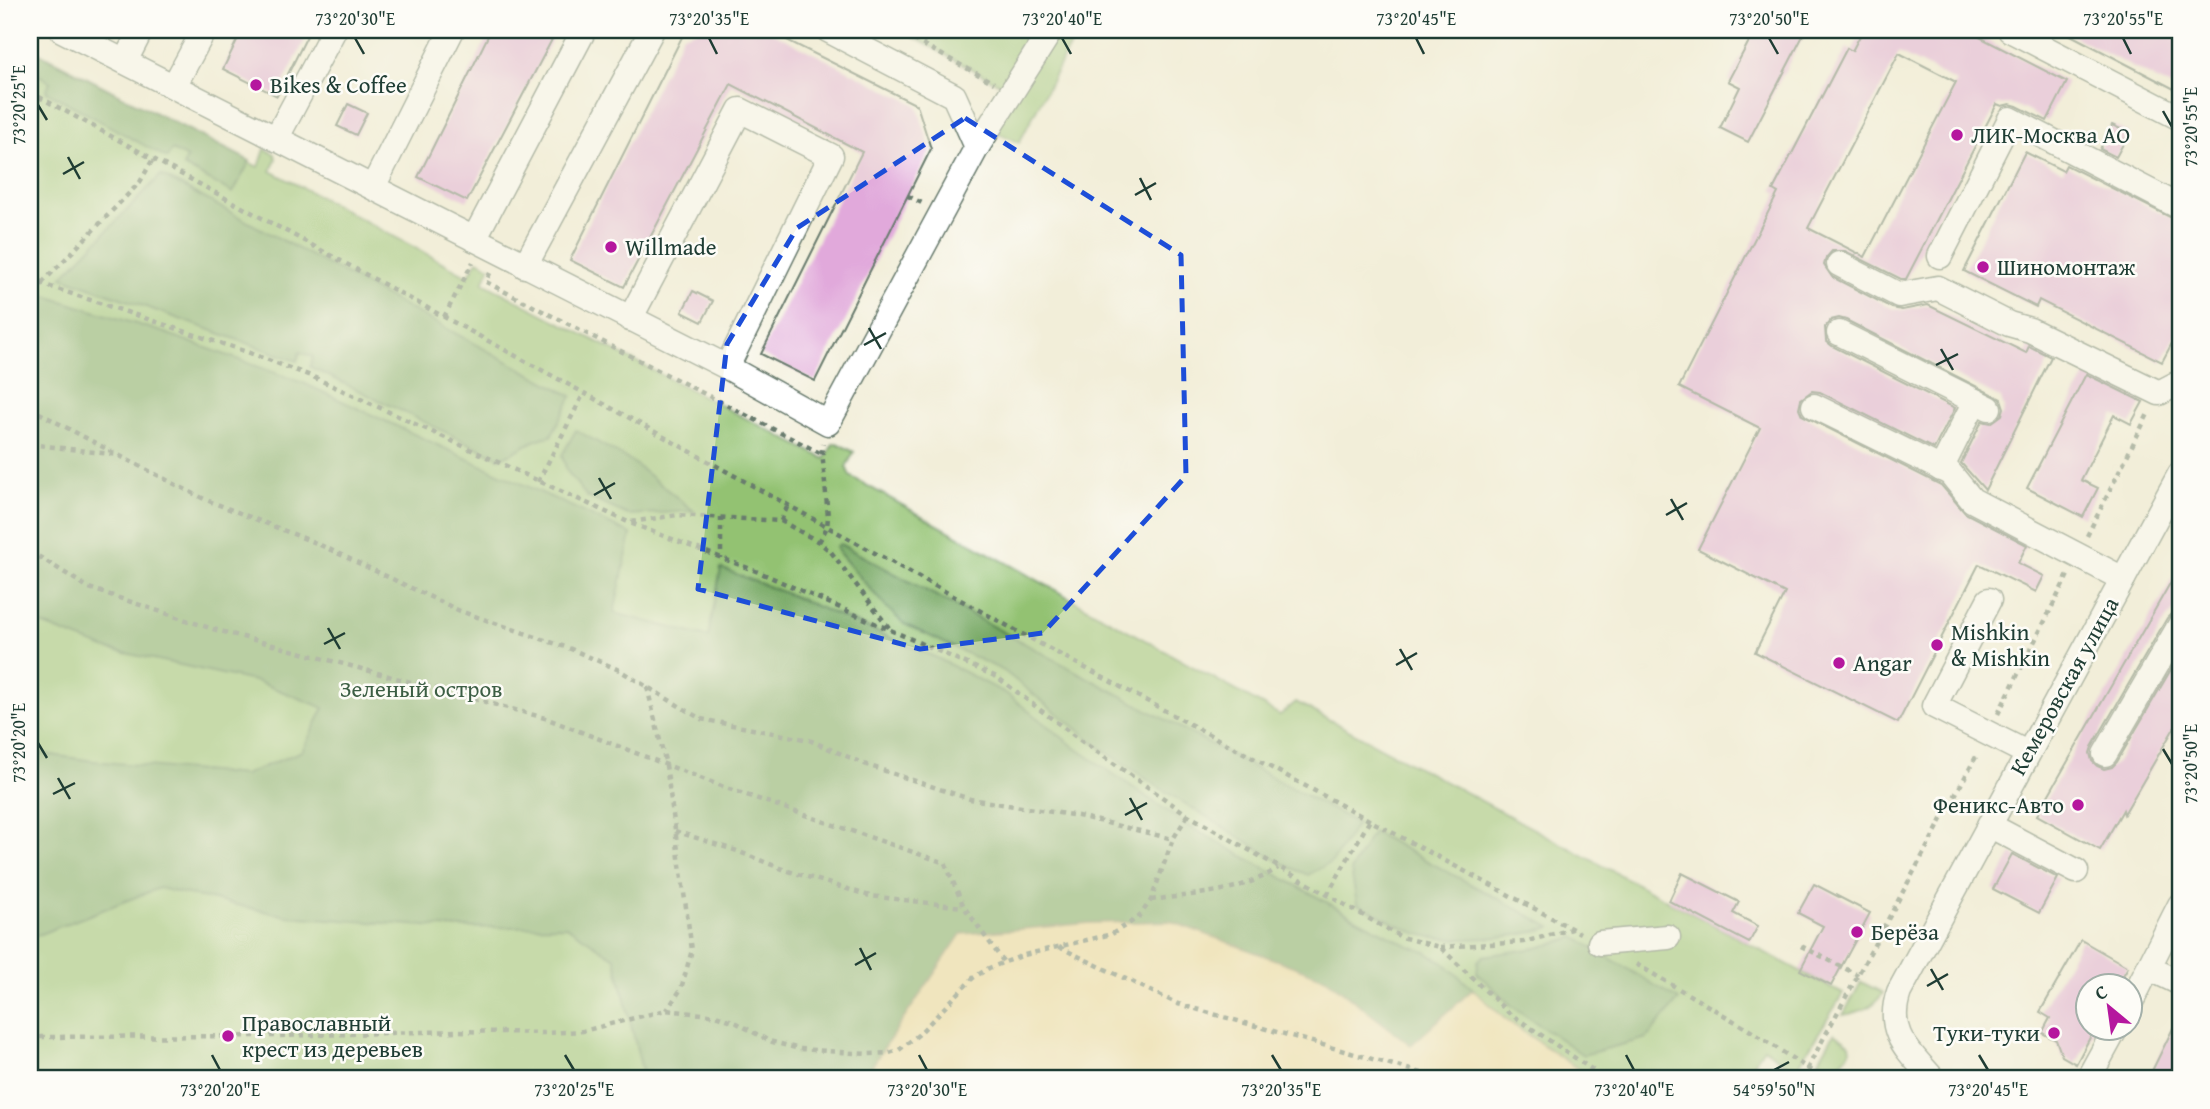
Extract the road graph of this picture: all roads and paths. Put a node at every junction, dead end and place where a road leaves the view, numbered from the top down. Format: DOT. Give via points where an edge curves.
graph roads {
  1 [pos="62,30"];
  2 [pos="141,30"];
  3 [pos="204,30"];
  4 [pos="334,30"];
  5 [pos="452,30"];
  6 [pos="584,30"];
  7 [pos="652,30"];
  8 [pos="828,30"];
  9 [pos="896,30"];
  10 [pos="1051,30"];
  11 [pos="2010,30"];
  12 [pos="125,61"];
  13 [pos="174,86"];
  14 [pos="1005,89"];
  15 [pos="30,92"];
  16 [pos="2180,118"];
  17 [pos="276,139"];
  18 [pos="977,147"];
  19 [pos="153,159"];
  20 [pos="373,187"];
  21 [pos="2180,207"];
  22 [pos="476,248"];
  23 [pos="1940,256"];
  24 [pos="1839,264"];
  25 [pos="525,266"];
  26 [pos="492,267"];
  27 [pos="30,280"];
  28 [pos="41,283"];
  29 [pos="444,317"];
  30 [pos="630,319"];
  31 [pos="1839,333"];
  32 [pos="727,367"];
  33 [pos="2169,388"];
  34 [pos="584,393"];
  35 [pos="1814,406"];
  36 [pos="30,408"];
  37 [pos="30,444"];
  38 [pos="118,456"];
  39 [pos="1941,469"];
  40 [pos="2180,474"];
  41 [pos="538,482"];
  42 [pos="788,505"];
  43 [pos="720,517"];
  44 [pos="780,521"];
  45 [pos="630,523"];
  46 [pos="827,527"];
  47 [pos="819,542"];
  48 [pos="30,551"];
  49 [pos="2078,555"];
  50 [pos="721,558"];
  51 [pos="2123,579"];
  52 [pos="1989,600"];
  53 [pos="2180,625"];
  54 [pos="891,629"];
  55 [pos="647,687"];
  56 [pos="1988,733"];
  57 [pos="2027,753"];
  58 [pos="2105,754"];
  59 [pos="666,765"];
  60 [pos="1188,815"];
  61 [pos="1370,820"];
  62 [pos="1989,825"];
  63 [pos="675,831"];
  64 [pos="1172,839"];
  65 [pos="1278,867"];
  66 [pos="2076,871"];
  67 [pos="1327,895"];
  68 [pos="1151,900"];
  69 [pos="2180,905"];
  70 [pos="964,907"];
  71 [pos="1573,929"];
  72 [pos="1668,937"];
  73 [pos="1600,943"];
  74 [pos="1801,946"];
  75 [pos="1059,947"];
  76 [pos="1440,947"];
  77 [pos="1003,961"];
  78 [pos="1635,963"];
  79 [pos="2149,968"];
  80 [pos="1858,975"];
  81 [pos="2144,977"];
  82 [pos="2180,983"];
  83 [pos="666,1010"];
  84 [pos="30,1037"];
  85 [pos="2108,1042"];
  86 [pos="1807,1069"];
  87 [pos="1443,1079"];
  88 [pos="1606,1079"];
  89 [pos="1808,1079"];
  90 [pos="1824,1079"];
  91 [pos="1933,1079"];
  92 [pos="2088,1079"];
  1 -- 12 [label="street"];
  2 -- 12 [label="street"];
  3 -- 13 [label="street"];
  4 -- 17 [label="street"];
  5 -- 20 [label="street"];
  6 -- 22 [label="street"];
  7 -- 25 [label="street"];
  8 -- 18 [label="street" via="954,96"];
  9 -- 14 [label="path"];
  10 -- 18 [label="street"];
  11 -- 16 [label="street"];
  12 -- 13 [label="street"];
  13 -- 17 [label="street"];
  15 -- 19 [label="path"];
  17 -- 20 [label="street"];
  18 -- 32 [label="street" via="828,423"];
  19 -- 28 [label="path" via="140,182"];
  19 -- 29 [label="path"];
  20 -- 22 [label="street"];
  21 -- 23 [label="street" via="2010,120"];
  22 -- 25 [label="street"];
  22 -- 29 [label="path"];
  24 -- 33 [label="street" via="1899,295 1938,288 2009,324"];
  25 -- 30 [label="street"];
  26 -- 46 [label="path" via="486,282 823,456"];
  27 -- 28 [label="path"];
  28 -- 41 [label="path" via="311,376"];
  29 -- 34 [label="path"];
  30 -- 32 [label="street"];
  30 -- 32 [label="street" via="740,110 831,156"];
  31 -- 39 [label="street" via="1982,404"];
  33 -- 49 [label="path"];
  34 -- 41 [label="path"];
  34 -- 42 [label="path"];
  35 -- 39 [label="street"];
  36 -- 38 [label="path"];
  37 -- 38 [label="path"];
  38 -- 55 [label="path" via="204,499 316,544 460,611 571,649"];
  39 -- 49 [label="street" via="1950,473 1972,500"];
  40 -- 51 [label="street, Кемеровская улица"];
  41 -- 45 [label="path"];
  42 -- 44 [label="path"];
  42 -- 46 [label="path"];
  43 -- 44 [label="path"];
  43 -- 45 [label="path" via="678,515"];
  43 -- 50 [label="path"];
  44 -- 47 [label="path"];
  45 -- 50 [label="path"];
  46 -- 47 [label="path"];
  46 -- 61 [label="path"];
  47 -- 54 [label="path"];
  48 -- 59 [label="path" via="89,588 213,629 545,718"];
  49 -- 51 [label="street"];
  49 -- 56 [label="path"];
  50 -- 54 [label="path"];
  51 -- 57 [label="street, Кемеровская улица"];
  52 -- 56 [label="street" via="1934,706"];
  53 -- 58 [label="street"];
  54 -- 60 [label="path" via="997,677"];
  55 -- 59 [label="path"];
  55 -- 64 [label="path" via="701,719 809,740 867,765 970,799 1078,816"];
  56 -- 57 [label="street"];
  56 -- 80 [label="path"];
  57 -- 62 [label="street, Кемеровская улица"];
  59 -- 63 [label="path"];
  59 -- 70 [label="path" via="945,863"];
  60 -- 64 [label="path"];
  60 -- 65 [label="path"];
  61 -- 67 [label="path"];
  61 -- 71 [label="path"];
  62 -- 66 [label="street"];
  62 -- 91 [label="street, Кемеровская улица" via="1893,1010 1897,1034"];
  63 -- 70 [label="path" via="870,897"];
  63 -- 83 [label="path" via="692,950 681,989"];
  64 -- 68 [label="path"];
  65 -- 67 [label="path"];
  65 -- 68 [label="path" via="1262,879 1229,890"];
  67 -- 76 [label="path" via="1401,937"];
  68 -- 75 [label="path" via="1139,917 1112,934"];
  69 -- 79 [label="street"];
  70 -- 77 [label="path"];
  71 -- 73 [label="path"];
  71 -- 76 [label="path" via="1524,942"];
  72 -- 73 [label="street"];
  74 -- 80 [label="path"];
  75 -- 77 [label="path"];
  75 -- 87 [label="path" via="1178,1004"];
  76 -- 88 [label="path" via="1509,1013"];
  77 -- 83 [label="path" via="973,978 918,1035 889,1053 800,1049 769,1041 719,1016"];
  78 -- 86 [label="path"];
  79 -- 81 [label="street"];
  79 -- 82 [label="street"];
  80 -- 86 [label="path"];
  83 -- 84 [label="path" via="583,1031 543,1033"];
  85 -- 92 [label="street"];
  86 -- 89 [label="path"];
  86 -- 90 [label="path"];
}
